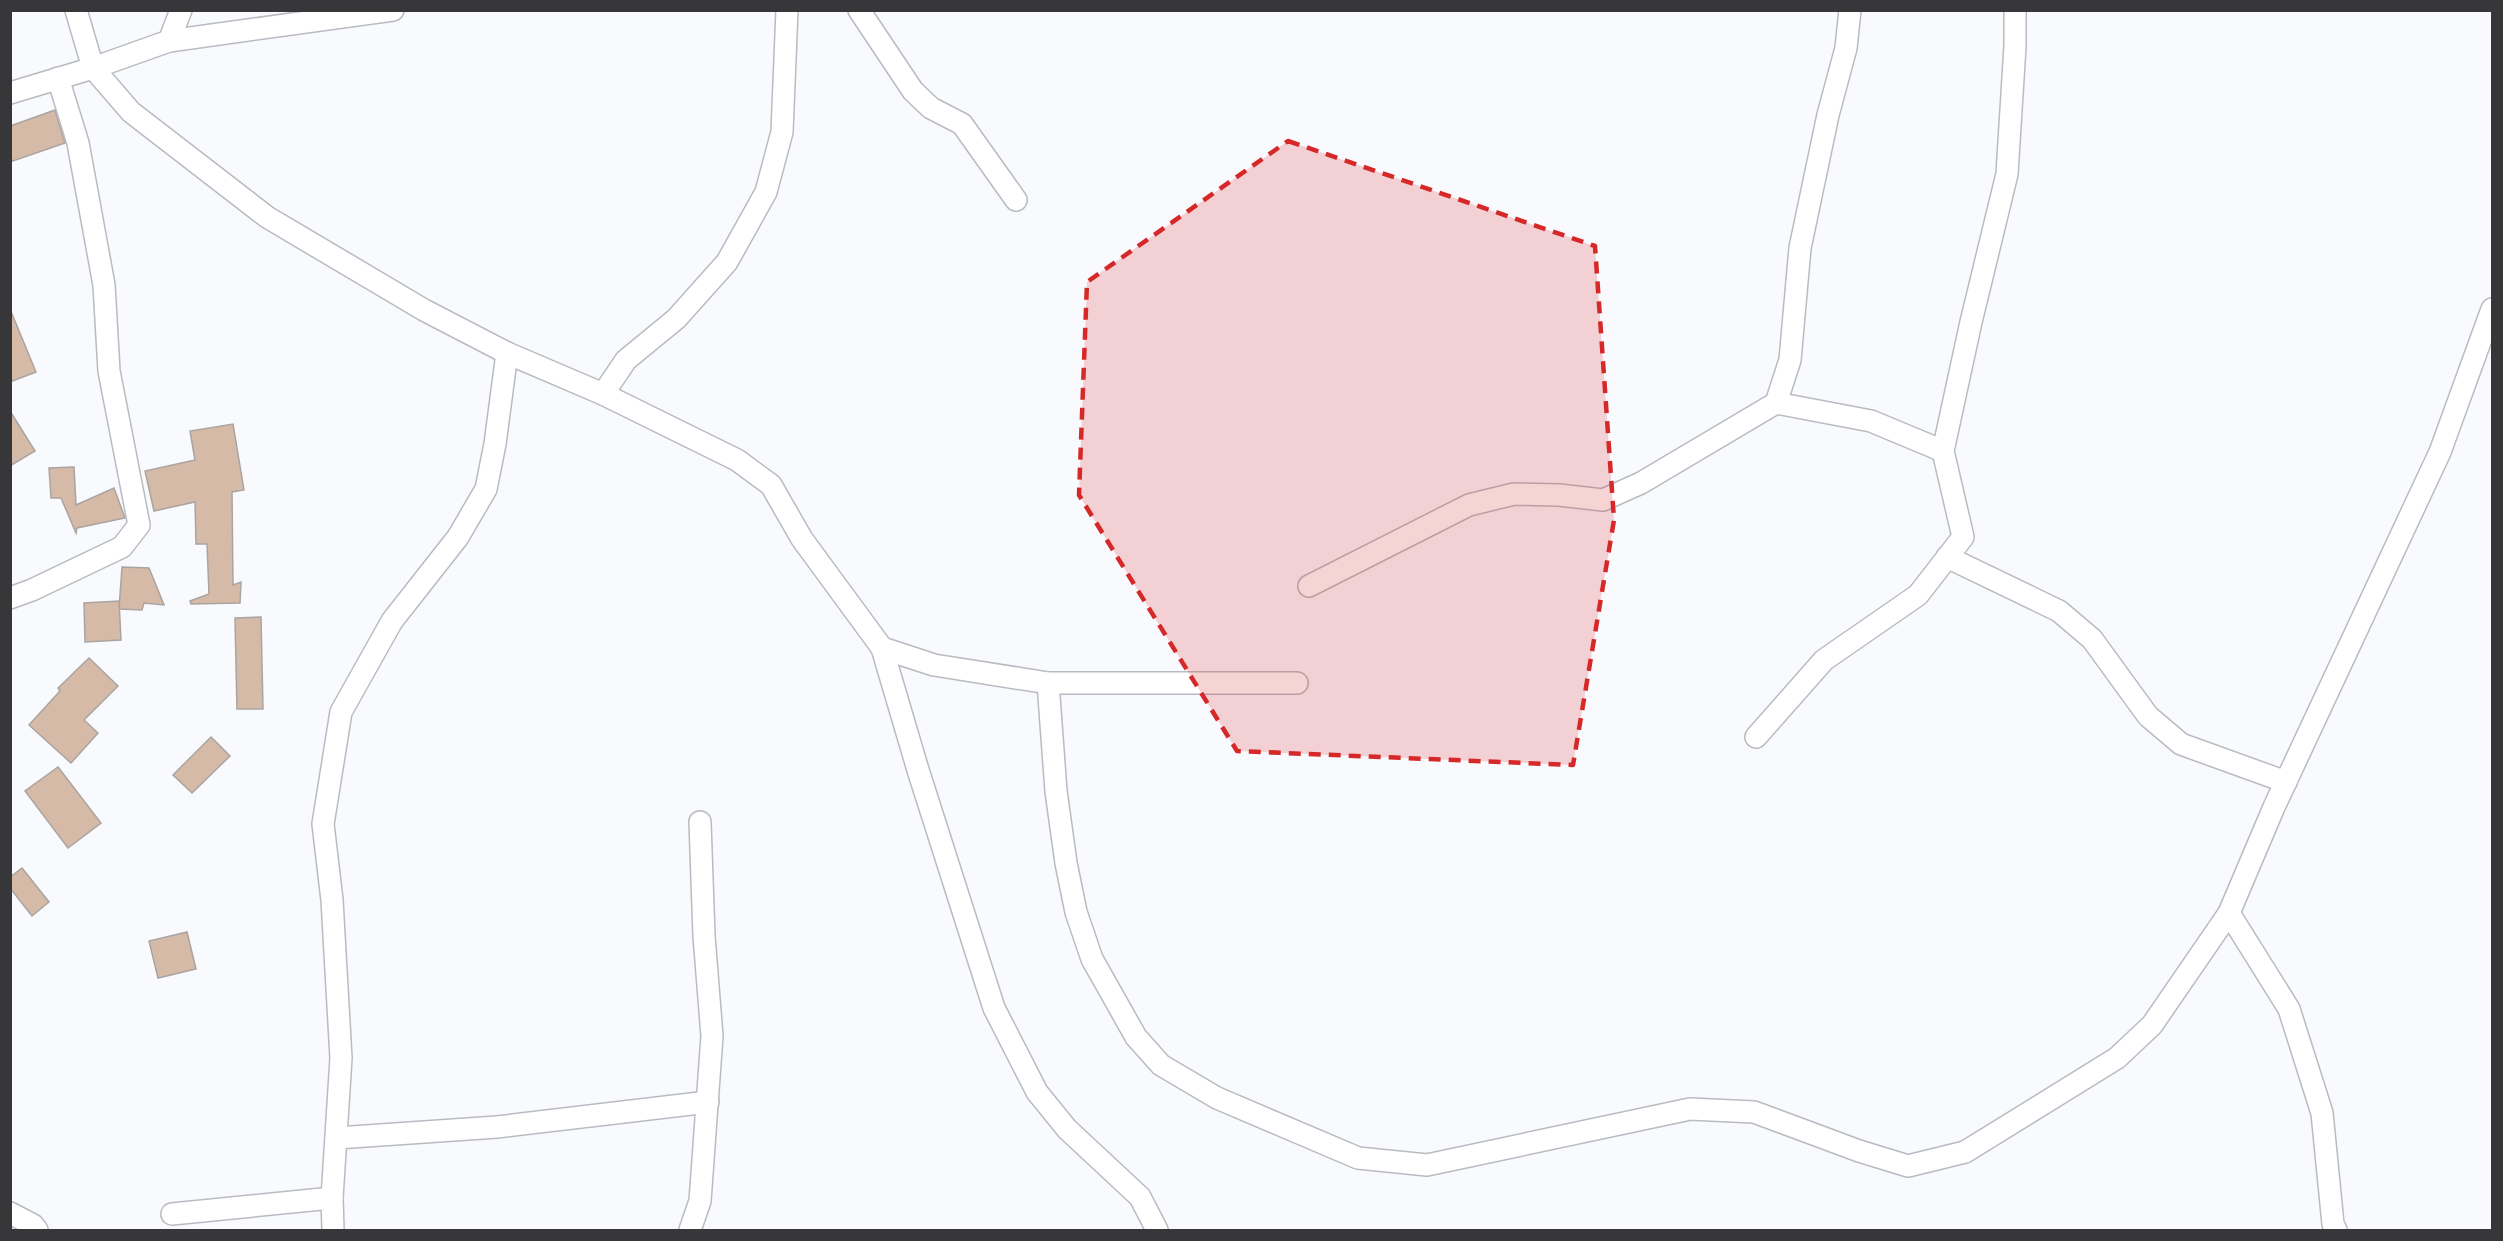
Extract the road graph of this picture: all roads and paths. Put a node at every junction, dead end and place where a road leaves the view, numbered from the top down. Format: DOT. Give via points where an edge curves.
graph roads {
  1 [pos="76,10"];
  2 [pos="181,10"];
  3 [pos="393,10"];
  4 [pos="787,10"];
  5 [pos="859,10"];
  6 [pos="1850,10"];
  7 [pos="2015,10"];
  8 [pos="169,40"];
  9 [pos="93,68"];
  10 [pos="58,78"];
  11 [pos="10,93"];
  12 [pos="1016,200"];
  13 [pos="2493,309"];
  14 [pos="507,353"];
  15 [pos="603,394"];
  16 [pos="1776,403"];
  17 [pos="1943,451"];
  18 [pos="1947,557"];
  19 [pos="1309,586"];
  20 [pos="10,598"];
  21 [pos="882,648"];
  22 [pos="1048,683"];
  23 [pos="1297,683"];
  24 [pos="1756,737"];
  25 [pos="2286,782"];
  26 [pos="700,822"];
  27 [pos="2229,913"];
  28 [pos="708,1102"];
  29 [pos="337,1138"];
  30 [pos="332,1198"];
  31 [pos="10,1213"];
  32 [pos="172,1214"];
  33 [pos="37,1230"];
  34 [pos="333,1230"];
  35 [pos="690,1230"];
  36 [pos="1157,1230"];
  37 [pos="2336,1230"];
  1 -- 9 [label="street"];
  2 -- 8 [label="street"];
  3 -- 8 [label="street"];
  4 -- 15 [label="street" via="782,132 766,192 727,262 676,319 626,360"];
  5 -- 12 [label="street" via="913,91 931,108 962,124"];
  6 -- 16 [label="street" via="1846,48 1800,248 1790,360"];
  7 -- 17 [label="street" via="2007,174"];
  8 -- 9 [label="street"];
  9 -- 10 [label="street"];
  9 -- 14 [label="street" via="131,112 267,217 424,310"];
  10 -- 11 [label="street"];
  10 -- 20 [label="street" via="78,143 104,285 109,371 139,525 122,548"];
  13 -- 25 [label="street" via="2440,452"];
  14 -- 15 [label="street"];
  14 -- 29 [label="street" via="486,489 458,537 392,621 341,712 323,824 332,900 341,1059"];
  15 -- 21 [label="street" via="737,460 771,485 802,539"];
  16 -- 17 [label="street" via="1871,421"];
  16 -- 19 [label="street" via="1641,483 1603,500 1514,494 1469,505"];
  17 -- 18 [label="street" via="1963,537"];
  18 -- 24 [label="street" via="1918,595 1824,660"];
  18 -- 25 [label="street" via="2059,611 2092,639 2148,716 2181,744"];
  21 -- 22 [label="street" via="933,665"];
  21 -- 36 [label="street" via="999,1018 1037,1092 1066,1129 1140,1197"];
  22 -- 23 [label="street"];
  22 -- 27 [label="street" via="1056,792 1076,912 1092,959 1136,1037 1161,1065 1218,1098 1358,1158 1427,1165 1690,1109 1754,1112 1908,1166 1965,1152 2117,1058 2152,1025"];
  25 -- 27 [label="street"];
  26 -- 28 [label="street" via="712,1036"];
  27 -- 37 [label="street" via="2289,1009 2322,1113"];
  28 -- 29 [label="street" via="497,1127"];
  28 -- 35 [label="street" via="700,1201"];
  29 -- 30 [label="street"];
  30 -- 32 [label="street"];
  30 -- 34 [label="street"];
  31 -- 33 [label="street"];
}
